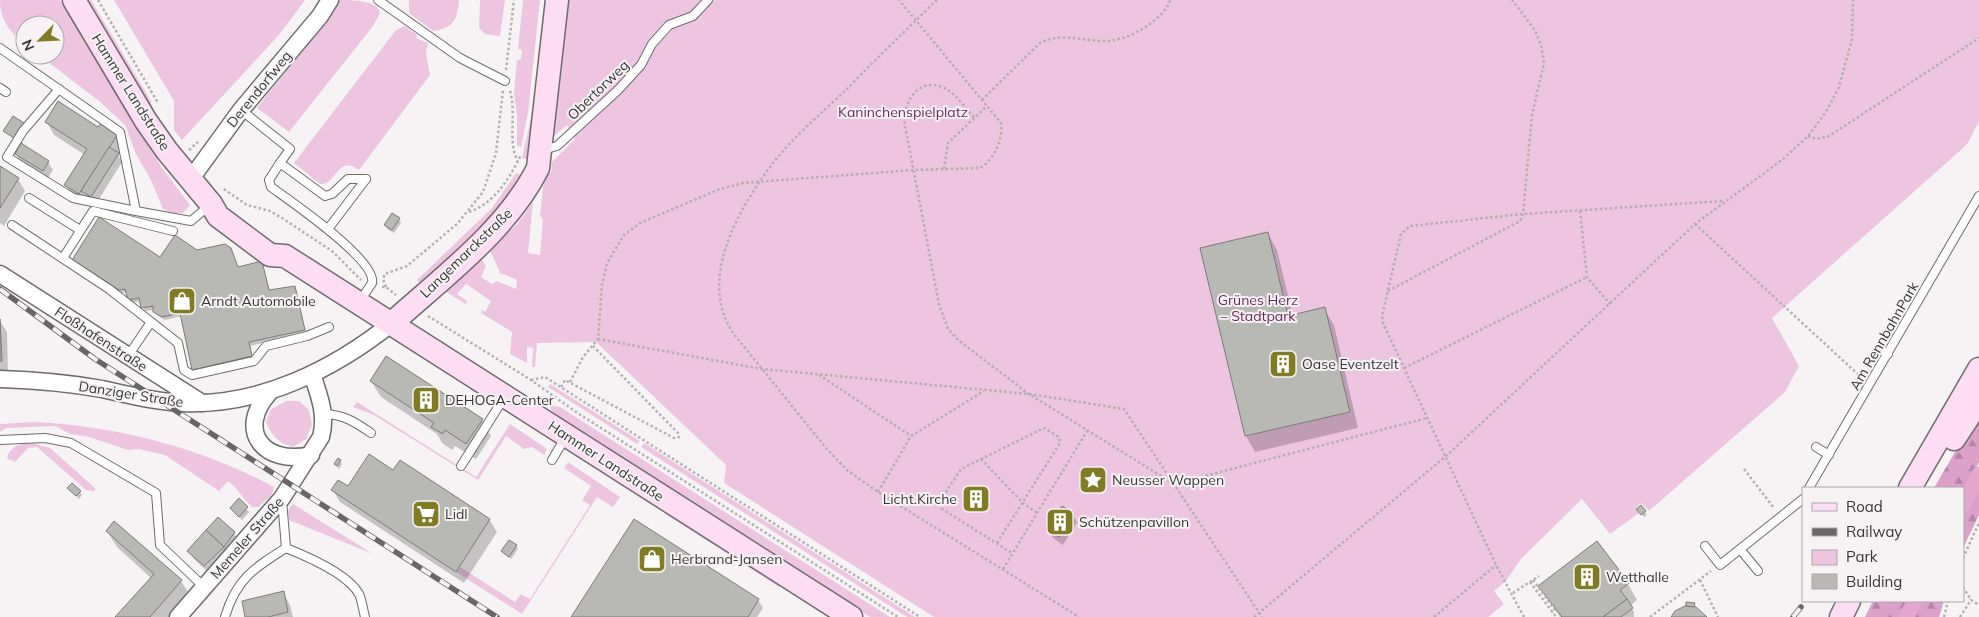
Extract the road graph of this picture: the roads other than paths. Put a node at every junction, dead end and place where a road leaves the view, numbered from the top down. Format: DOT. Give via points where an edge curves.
graph roads {
  1 [pos="74,0"];
  2 [pos="330,0"];
  3 [pos="378,0"];
  4 [pos="557,0"];
  5 [pos="708,0"];
  6 [pos="0,48"];
  7 [pos="505,81"];
  8 [pos="59,89"];
  9 [pos="241,110"];
  10 [pos="530,157"];
  11 [pos="280,163"];
  12 [pos="190,180"];
  13 [pos="216,195"];
  14 [pos="1979,196"];
  15 [pos="29,198"];
  16 [pos="136,211"];
  17 [pos="12,225"];
  18 [pos="328,228"];
  19 [pos="80,230"];
  20 [pos="173,231"];
  21 [pos="62,258"];
  22 [pos="0,274"];
  23 [pos="364,295"];
  24 [pos="151,322"];
  25 [pos="392,323"];
  26 [pos="329,327"];
  27 [pos="1879,348"];
  28 [pos="1888,354"];
  29 [pos="128,356"];
  30 [pos="1979,368"];
  31 [pos="312,374"];
  32 [pos="0,380"];
  33 [pos="1979,391"];
  34 [pos="269,392"];
  35 [pos="505,396"];
  36 [pos="1979,402"];
  37 [pos="202,403"];
  38 [pos="324,414"];
  39 [pos="371,433"];
  40 [pos="566,436"];
  41 [pos="0,440"];
  42 [pos="1816,447"];
  43 [pos="310,455"];
  44 [pos="1829,455"];
  45 [pos="1941,459"];
  46 [pos="552,460"];
  47 [pos="461,466"];
  48 [pos="1810,487"];
  49 [pos="1911,487"];
  50 [pos="1926,487"];
  51 [pos="282,498"];
  52 [pos="1802,500"];
  53 [pos="1705,546"];
  54 [pos="286,548"];
  55 [pos="1740,549"];
  56 [pos="1758,571"];
  57 [pos="204,587"];
  58 [pos="1848,602"];
  59 [pos="1864,602"];
  60 [pos="178,617"];
  61 [pos="225,617"];
  62 [pos="365,617"];
  63 [pos="850,617"];
  64 [pos="1841,617"];
  65 [pos="1857,617"];
  1 -- 12 [label="main road, Hammer Landstraße" via="146,121"];
  2 -- 9 [label="street, Derendorfweg"];
  3 -- 7 [label="lane" via="460,58"];
  4 -- 10 [label="main road, Langemarckstraße"];
  5 -- 10 [label="lane, Obertorweg" via="692,16 669,25 652,44 641,65 618,90 557,146"];
  6 -- 8 [label="lane"];
  8 -- 16 [label="lane" via="120,132"];
  8 -- 16 [label="lane" via="23,131 7,157 73,198"];
  9 -- 11 [label="lane" via="290,150"];
  9 -- 12 [label="street, Derendorfweg"];
  10 -- 25 [label="main road, Langemarckstraße" via="527,190 511,212"];
  11 -- 18 [label="lane" via="269,185"];
  11 -- 18 [label="lane" via="325,196 332,194 348,179 366,179"];
  12 -- 13 [label="main road, Hammer Landstraße"];
  13 -- 16 [label="lane" via="191,221"];
  13 -- 23 [label="main road, Hammer Landstraße" via="218,216 270,255 285,256"];
  14 -- 28 [label="lane, Am RennbahnPark"];
  15 -- 19 [label="lane"];
  17 -- 21 [label="lane"];
  18 -- 23 [label="lane" via="371,274 373,279"];
  19 -- 20 [label="lane" via="93,211"];
  19 -- 21 [label="lane"];
  21 -- 24 [label="lane"];
  22 -- 29 [label="street, Floßhafenstraße"];
  23 -- 25 [label="main road, Hammer Landstraße"];
  24 -- 26 [label="lane" via="178,343 184,370 192,375 254,361 266,346"];
  24 -- 29 [label="lane"];
  25 -- 31 [label="street, Danziger Straße" via="350,353"];
  25 -- 35 [label="main road, Hammer Landstraße"];
  27 -- 28 [label="lane"];
  28 -- 44 [label="lane, Am RennbahnPark"];
  29 -- 37 [label="street, Floßhafenstraße"];
  30 -- 49 [label="main road"];
  31 -- 34 [label="street, Danziger Straße"];
  31 -- 38 [label="street, Memeler Straße"];
  32 -- 37 [label="street, Danziger Straße" via="62,383 160,401"];
  33 -- 45 [label="main road"];
  34 -- 37 [label="street, Danziger Straße" via="224,402"];
  34 -- 43 [label="street" via="255,421 259,442 276,456"];
  35 -- 40 [label="main road, Hammer Landstraße"];
  35 -- 47 [label="lane"];
  36 -- 45 [label="main road"];
  38 -- 39 [label="lane" via="349,418"];
  38 -- 43 [label="street, Memeler Straße" via="321,437"];
  40 -- 46 [label="lane"];
  40 -- 63 [label="main road, Hammer Landstraße"];
  41 -- 57 [label="lane" via="45,438 71,444 156,493 160,545"];
  42 -- 44 [label="lane"];
  43 -- 51 [label="street, Memeler Straße"];
  44 -- 48 [label="lane, Am RennbahnPark"];
  45 -- 50 [label="main road"];
  51 -- 54 [label="lane"];
  51 -- 57 [label="street, Memeler Straße"];
  52 -- 55 [label="lane"];
  53 -- 55 [label="lane" via="1720,565"];
  54 -- 61 [label="lane" via="252,569 230,597"];
  54 -- 62 [label="lane" via="310,557 339,575 359,594"];
  55 -- 56 [label="lane"];
  57 -- 60 [label="street, Memeler Straße"];
  58 -- 64 [label="main road"];
  59 -- 65 [label="main road"];
}
